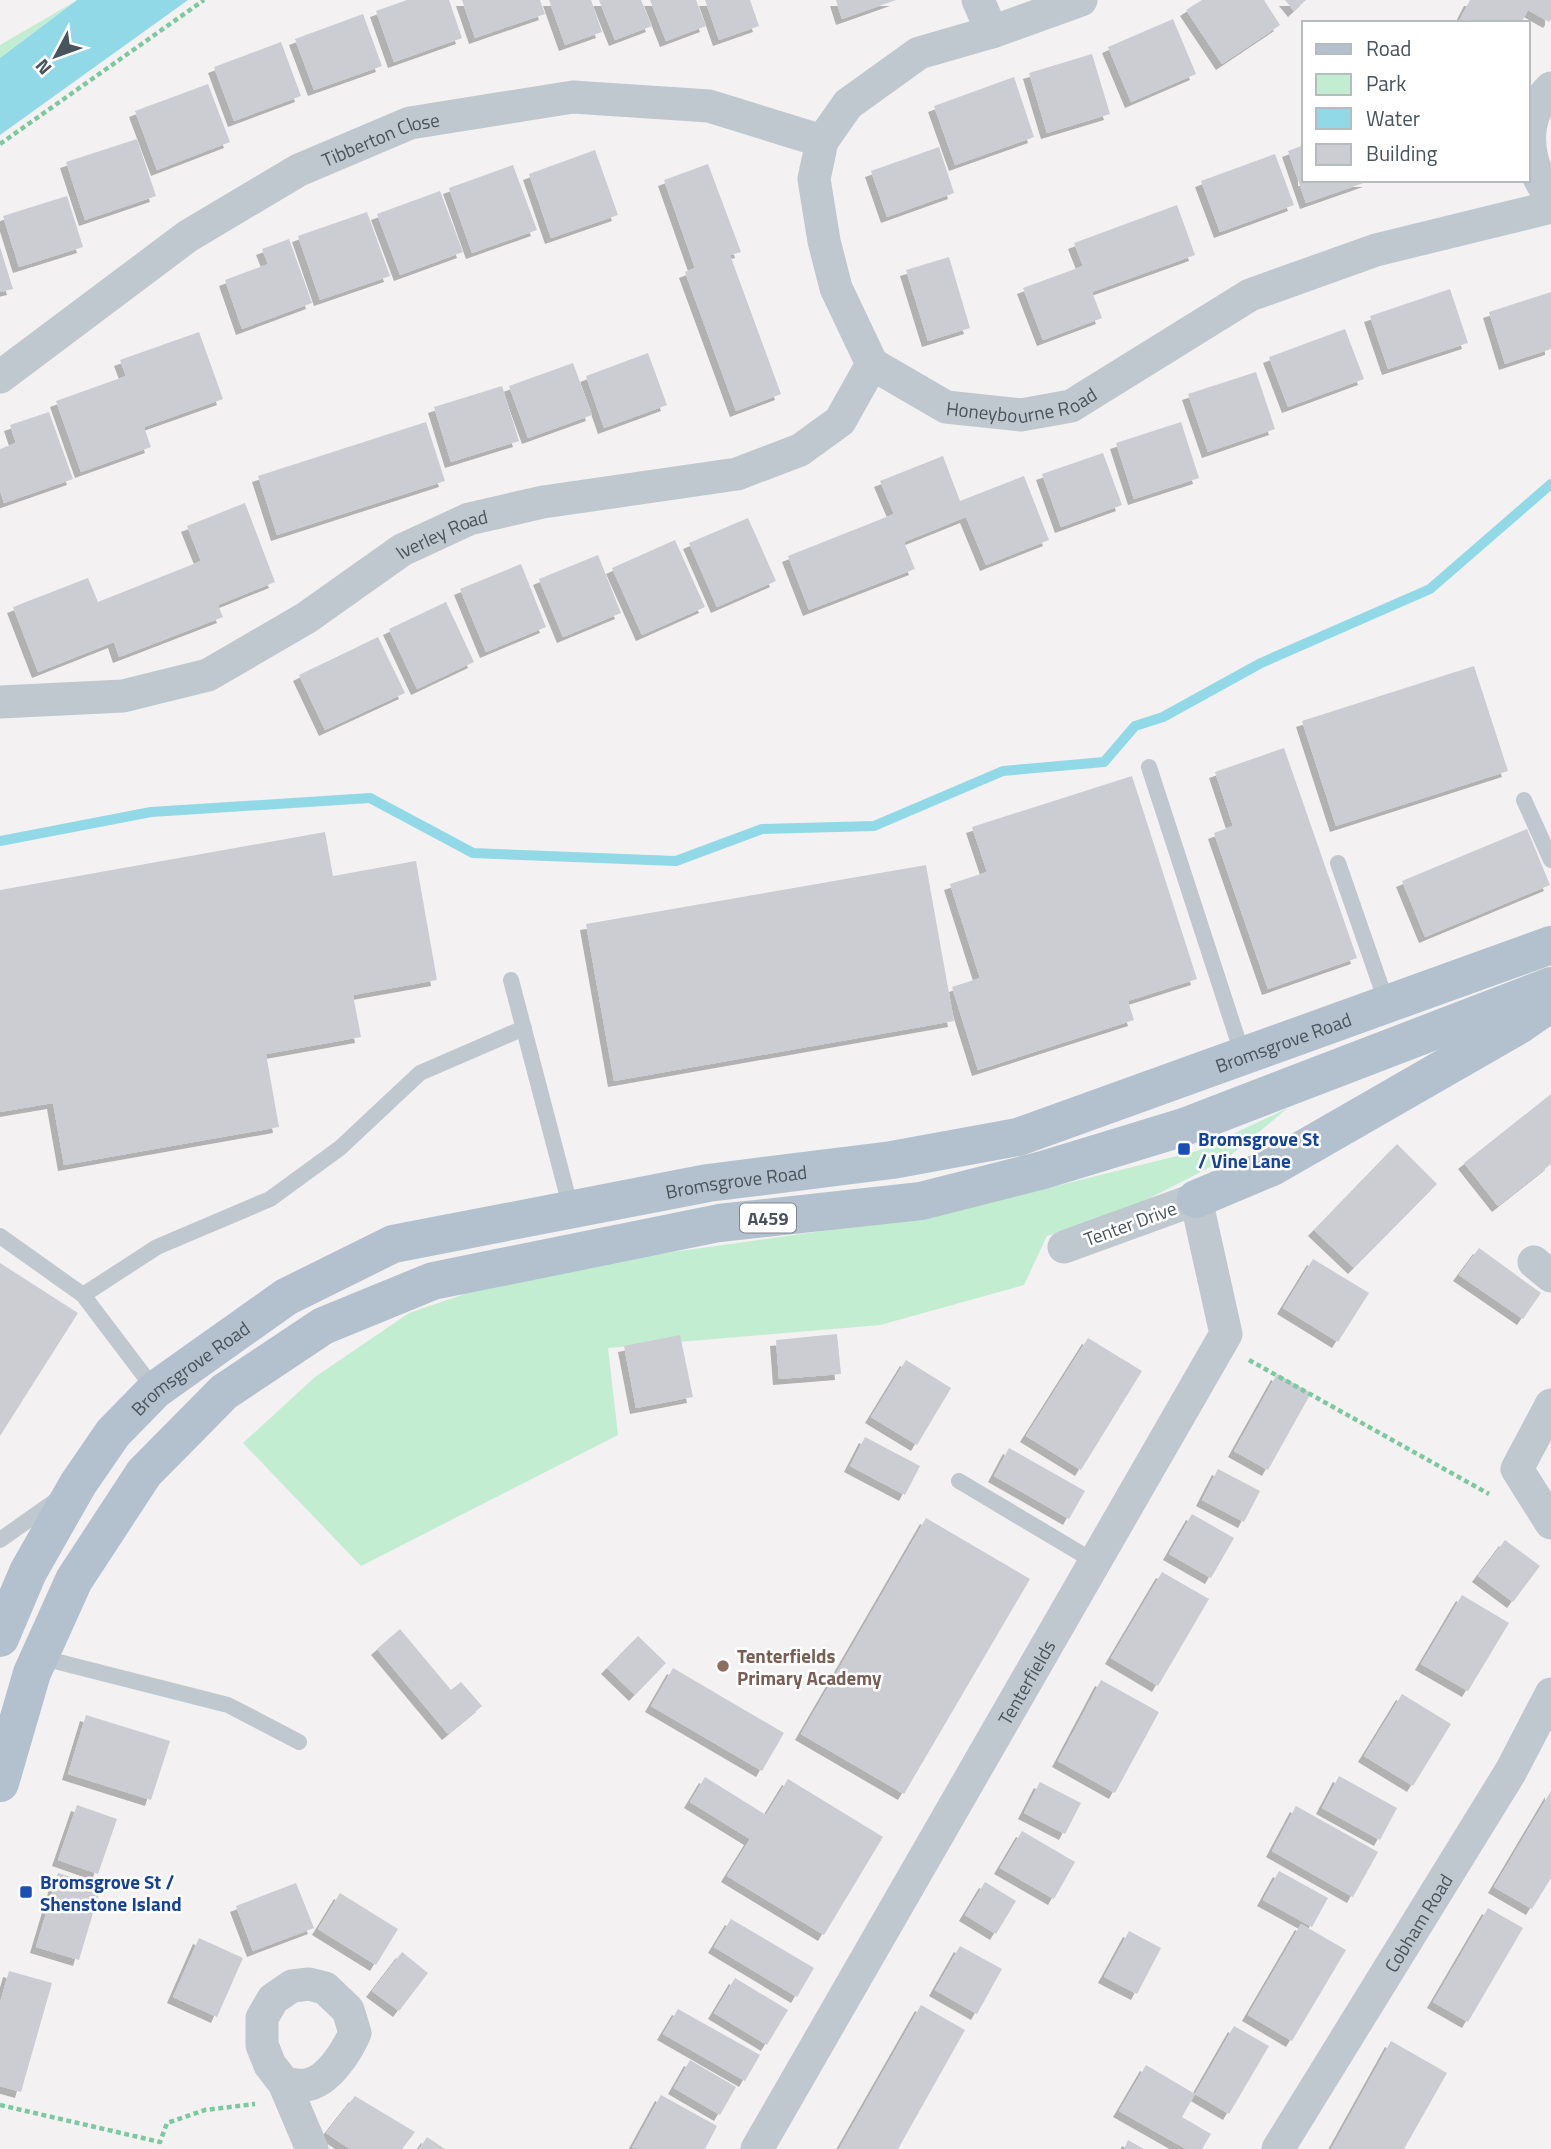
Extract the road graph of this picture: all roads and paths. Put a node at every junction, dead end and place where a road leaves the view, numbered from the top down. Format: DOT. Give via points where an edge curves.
graph roads {
  1 [pos="204,0"];
  2 [pos="978,0"];
  3 [pos="1081,0"];
  4 [pos="992,32"];
  5 [pos="1551,88"];
  6 [pos="1530,134"];
  7 [pos="822,141"];
  8 [pos="0,144"];
  9 [pos="1530,147"];
  10 [pos="1551,197"];
  11 [pos="1551,207"];
  12 [pos="872,364"];
  13 [pos="0,377"];
  14 [pos="0,702"];
  15 [pos="1150,767"];
  16 [pos="1524,800"];
  17 [pos="1551,860"];
  18 [pos="1338,863"];
  19 [pos="1551,945"];
  20 [pos="511,980"];
  21 [pos="1551,986"];
  22 [pos="1551,1003"];
  23 [pos="1387,1004"];
  24 [pos="524,1028"];
  25 [pos="1244,1056"];
  26 [pos="1196,1199"];
  27 [pos="571,1209"];
  28 [pos="0,1236"];
  29 [pos="1064,1247"];
  30 [pos="83,1295"];
  31 [pos="1220,1344"];
  32 [pos="155,1390"];
  33 [pos="1551,1405"];
  34 [pos="959,1481"];
  35 [pos="78,1484"];
  36 [pos="1492,1496"];
  37 [pos="1551,1523"];
  38 [pos="0,1540"];
  39 [pos="1095,1562"];
  40 [pos="0,1638"];
  41 [pos="39,1657"];
  42 [pos="1551,1694"];
  43 [pos="299,1742"];
  44 [pos="0,1783"];
  45 [pos="287,2091"];
  46 [pos="0,2105"];
  47 [pos="312,2149"];
  48 [pos="757,2149"];
  49 [pos="1278,2149"];
  1 -- 8 [label="path"];
  2 -- 4 [label="street"];
  3 -- 4 [label="street"];
  4 -- 7 [label="street" via="919,53 848,104"];
  5 -- 6 [label="street" via="1534,114"];
  7 -- 12 [label="street" via="814,179 824,241 836,288"];
  7 -- 13 [label="street, Tibberton Close" via="709,106 573,97 410,123 299,170 188,236"];
  9 -- 10 [label="street" via="1539,180"];
  11 -- 12 [label="street, Honeybourne Road" via="1377,250 1250,295 1071,406 1021,415 946,408"];
  12 -- 14 [label="street, Iverley Road" via="840,421 800,450 737,474 542,502 469,519 402,550 306,618 208,675 123,696"];
  15 -- 25 [label="lane"];
  16 -- 17 [label="lane"];
  18 -- 23 [label="lane"];
  19 -- 23 [label="main road, Bromsgrove Road / A459"];
  20 -- 24 [label="lane"];
  21 -- 41 [label="main road, Bromsgrove Road / A459" via="1184,1127 1043,1170 921,1200 719,1223 433,1281 323,1326 224,1392 144,1474 74,1580"];
  22 -- 26 [label="main road" via="1272,1167"];
  23 -- 25 [label="main road, Bromsgrove Road / A459"];
  24 -- 27 [label="lane"];
  24 -- 30 [label="lane" via="421,1073 340,1148 270,1199 157,1247"];
  25 -- 27 [label="main road, Bromsgrove Road / A459" via="1018,1137 892,1160 708,1183"];
  26 -- 29 [label="street, Tenter Drive"];
  26 -- 31 [label="street, Tenterfields" via="1226,1334"];
  27 -- 32 [label="main road, Bromsgrove Road / A459" via="393,1244 286,1297"];
  28 -- 30 [label="lane"];
  30 -- 32 [label="lane"];
  31 -- 36 [label="path"];
  31 -- 39 [label="street, Tenterfields"];
  32 -- 35 [label="main road, Bromsgrove Road / A459" via="113,1433"];
  33 -- 37 [label="street" via="1517,1469"];
  34 -- 39 [label="lane"];
  35 -- 38 [label="lane"];
  35 -- 40 [label="main road, Bromsgrove Road / A459" via="28,1572"];
  39 -- 48 [label="street, Tenterfields"];
  41 -- 43 [label="lane" via="228,1705"];
  41 -- 44 [label="main road, A459"];
  42 -- 49 [label="street, Cobham Road" via="1511,1771"];
  45 -- 46 [label="path" via="167,2123 160,2142"];
  45 -- 47 [label="street"];
}
